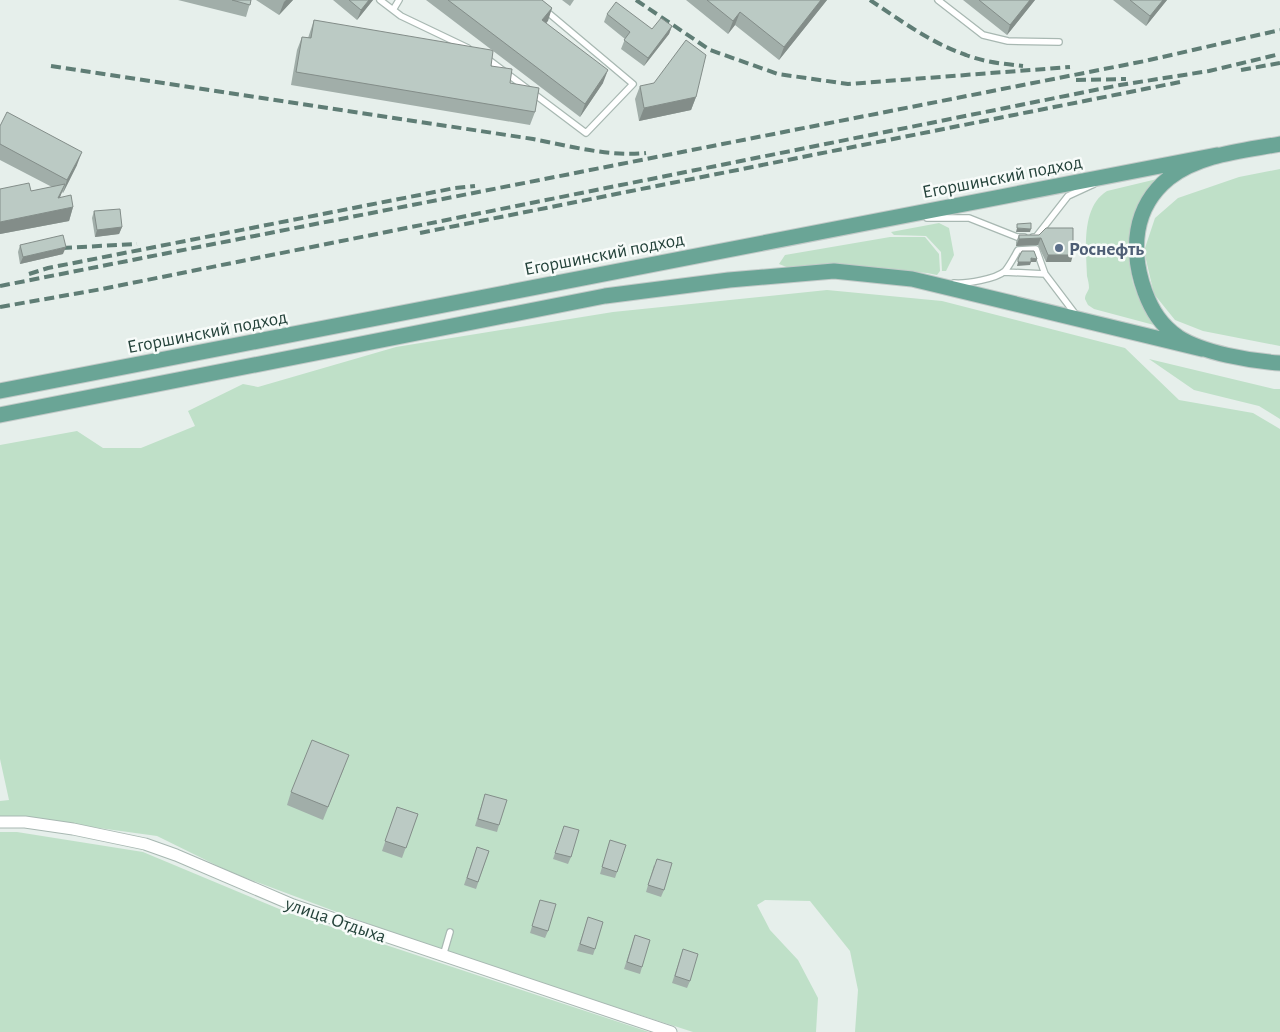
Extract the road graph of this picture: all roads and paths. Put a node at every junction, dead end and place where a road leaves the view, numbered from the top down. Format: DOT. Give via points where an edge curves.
graph roads {
  1 [pos="380,0"];
  2 [pos="399,0"];
  3 [pos="938,0"];
  4 [pos="540,6"];
  5 [pos="393,10"];
  6 [pos="1059,42"];
  7 [pos="474,51"];
  8 [pos="482,55"];
  9 [pos="1280,144"];
  10 [pos="1217,156"];
  11 [pos="1106,177"];
  12 [pos="835,228"];
  13 [pos="1004,272"];
  14 [pos="1046,274"];
  15 [pos="912,279"];
  16 [pos="1079,318"];
  17 [pos="1202,349"];
  18 [pos="1280,363"];
  19 [pos="0,391"];
  20 [pos="0,415"];
  21 [pos="0,822"];
  22 [pos="450,932"];
  23 [pos="443,956"];
  24 [pos="671,1032"];
  1 -- 5 [label="lane"];
  2 -- 5 [label="lane"];
  3 -- 6 [label="lane" via="984,35 1008,41"];
  4 -- 8 [label="lane" via="633,84 586,133"];
  5 -- 7 [label="lane"];
  9 -- 10 [label="main road"];
  10 -- 11 [label="main road, Егоршинский подход"];
  10 -- 17 [label="main road" via="1178,172 1160,186 1144,209 1136,237 1138,269 1152,310 1168,330"];
  11 -- 12 [label="main road, Егоршинский подход"];
  11 -- 12 [label="lane" via="1068,196 1036,237 1017,238 962,217"];
  12 -- 19 [label="main road, Егоршинский подход"];
  13 -- 14 [label="lane"];
  13 -- 14 [label="lane" via="1018,250 1036,249"];
  13 -- 15 [label="lane" via="958,283"];
  14 -- 16 [label="lane"];
  15 -- 16 [label="main road"];
  15 -- 20 [label="main road" via="834,271 665,287 605,296"];
  16 -- 17 [label="main road"];
  17 -- 18 [label="main road"];
  21 -- 23 [label="street, улица Отдыха" via="73,829 145,844 293,905"];
  22 -- 23 [label="lane"];
  23 -- 24 [label="street, улица Отдыха"];
}
